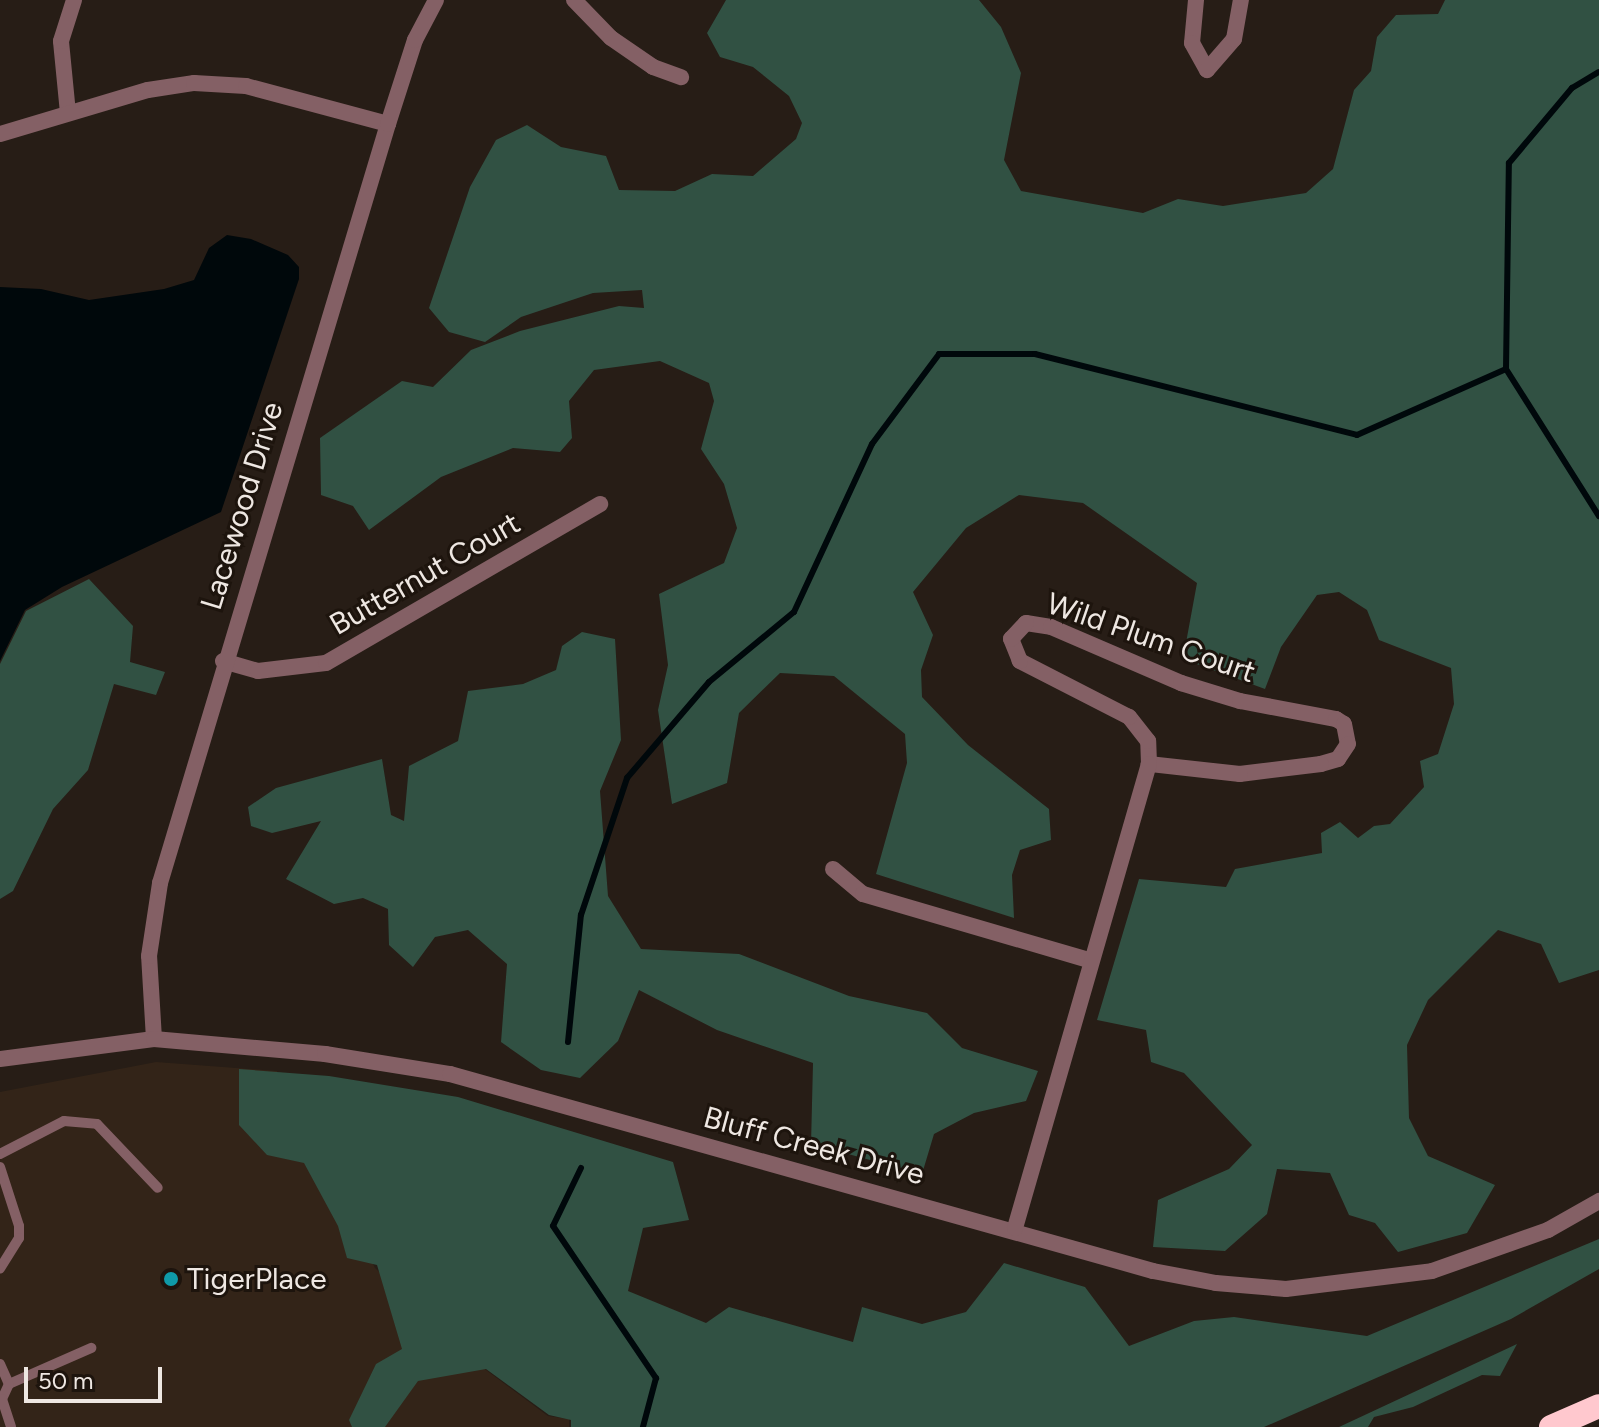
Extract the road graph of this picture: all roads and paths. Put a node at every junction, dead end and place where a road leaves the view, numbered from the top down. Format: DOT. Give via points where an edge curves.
graph roads {
  1 [pos="74,0"];
  2 [pos="436,0"];
  3 [pos="574,0"];
  4 [pos="1196,0"];
  5 [pos="1241,0"];
  6 [pos="681,77"];
  7 [pos="68,113"];
  8 [pos="388,124"];
  9 [pos="0,134"];
  10 [pos="600,504"];
  11 [pos="223,661"];
  12 [pos="1149,764"];
  13 [pos="833,869"];
  14 [pos="1089,960"];
  15 [pos="154,1039"];
  16 [pos="0,1059"];
  17 [pos="0,1154"];
  18 [pos="0,1167"];
  19 [pos="158,1188"];
  20 [pos="1599,1201"];
  21 [pos="1015,1228"];
  22 [pos="0,1269"];
  23 [pos="91,1348"];
  24 [pos="0,1364"];
  25 [pos="9,1384"];
  26 [pos="1599,1406"];
  27 [pos="11,1427"];
  28 [pos="1551,1427"];
  1 -- 7 [label="street" via="61,41"];
  2 -- 8 [label="street, Lacewood Drive" via="415,40"];
  3 -- 6 [label="street" via="611,38 653,67"];
  4 -- 5 [label="street" via="1192,43 1207,70 1234,39"];
  7 -- 8 [label="street" via="194,83 246,86"];
  7 -- 9 [label="street"];
  8 -- 11 [label="street, Lacewood Drive"];
  10 -- 11 [label="street, Butternut Court" via="326,663 258,671"];
  11 -- 15 [label="street, Lacewood Drive" via="160,883 149,956"];
  12 -- 12 [label="street, Wild Plum Court" via="1240,774 1321,764 1345,753 1348,734 1336,719 1240,701 1181,683 1051,627 1026,623 1016,630 1012,651 1020,661 1139,725 1148,741"];
  12 -- 14 [label="street"];
  13 -- 14 [label="street" via="863,894"];
  14 -- 21 [label="street"];
  15 -- 16 [label="street, Bluff Creek Drive"];
  15 -- 21 [label="street, Bluff Creek Drive" via="325,1054 450,1074"];
  17 -- 19 [label="lane" via="64,1121 97,1124"];
  18 -- 22 [label="lane" via="19,1226 19,1238"];
  20 -- 21 [label="street, Bluff Creek Drive" via="1548,1230 1432,1271 1286,1289 1153,1271"];
  23 -- 25 [label="lane"];
  24 -- 25 [label="lane"];
  25 -- 27 [label="lane" via="2,1399"];
  26 -- 28 [label="highway"];
}
